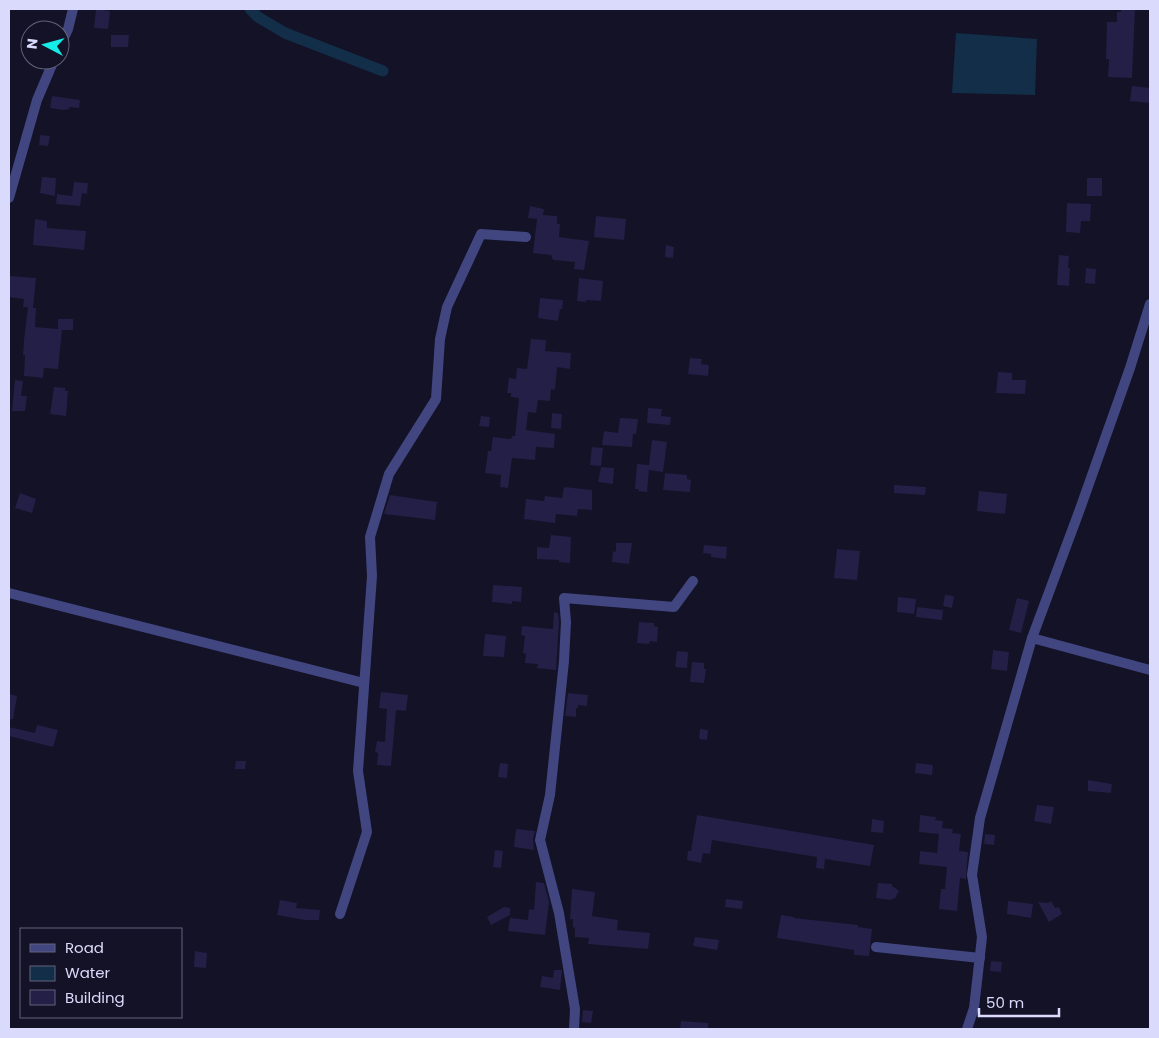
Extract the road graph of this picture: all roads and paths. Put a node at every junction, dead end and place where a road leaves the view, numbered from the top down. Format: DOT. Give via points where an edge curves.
graph roads {
  1 [pos="50,70"];
  2 [pos="9,198"];
  3 [pos="526,237"];
  4 [pos="1150,304"];
  5 [pos="693,581"];
  6 [pos="9,593"];
  7 [pos="1032,638"];
  8 [pos="1150,670"];
  9 [pos="364,683"];
  10 [pos="340,914"];
  11 [pos="876,947"];
  12 [pos="980,958"];
  13 [pos="574,1029"];
  14 [pos="967,1029"];
  1 -- 2 [label="street" via="37,100"];
  3 -- 9 [label="street" via="481,234 447,307 440,339 436,399 389,474 370,537 372,576"];
  4 -- 7 [label="street" via="1080,510"];
  5 -- 13 [label="street" via="674,607 564,598 564,661 550,795 540,840 559,913 575,1010"];
  6 -- 9 [label="street"];
  7 -- 8 [label="street"];
  7 -- 12 [label="street" via="980,818 972,875 982,938"];
  9 -- 10 [label="street" via="358,771 367,832"];
  11 -- 12 [label="street"];
  12 -- 14 [label="street" via="974,1008"];
}
